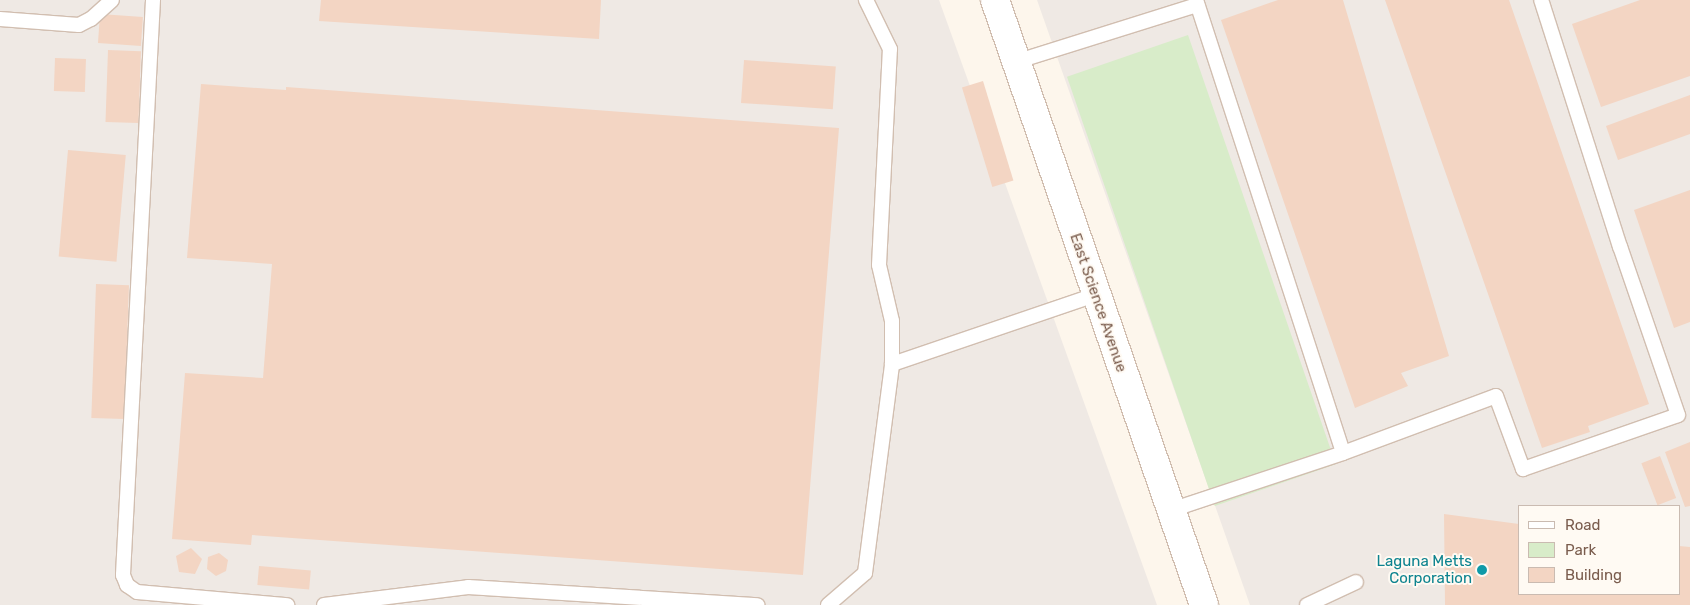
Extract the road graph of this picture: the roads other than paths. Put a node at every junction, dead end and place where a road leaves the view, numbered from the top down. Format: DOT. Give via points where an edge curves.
graph roads {
  1 [pos="112,0"];
  2 [pos="153,0"];
  3 [pos="866,0"];
  4 [pos="994,0"];
  5 [pos="1541,0"];
  6 [pos="1197,2"];
  7 [pos="0,19"];
  8 [pos="1016,62"];
  9 [pos="1095,295"];
  10 [pos="892,364"];
  11 [pos="1343,453"];
  12 [pos="1171,510"];
  13 [pos="1356,582"];
  14 [pos="287,605"];
  15 [pos="324,605"];
  16 [pos="757,605"];
  17 [pos="828,605"];
  18 [pos="1204,605"];
  19 [pos="1307,605"];
  1 -- 7 [label="lane" via="79,25"];
  2 -- 14 [label="lane" via="123,575 127,585 137,592"];
  3 -- 10 [label="lane" via="890,49 879,265 892,321"];
  4 -- 8 [label="street, East Science Avenue"];
  5 -- 11 [label="lane" via="1678,415 1522,468 1496,396"];
  6 -- 8 [label="lane"];
  6 -- 11 [label="lane"];
  8 -- 9 [label="street, East Science Avenue"];
  9 -- 10 [label="lane"];
  9 -- 12 [label="street, East Science Avenue"];
  10 -- 17 [label="lane" via="865,573"];
  11 -- 12 [label="lane"];
  12 -- 18 [label="street, East Science Avenue"];
  13 -- 19 [label="lane"];
  15 -- 16 [label="lane" via="468,587"];
}
